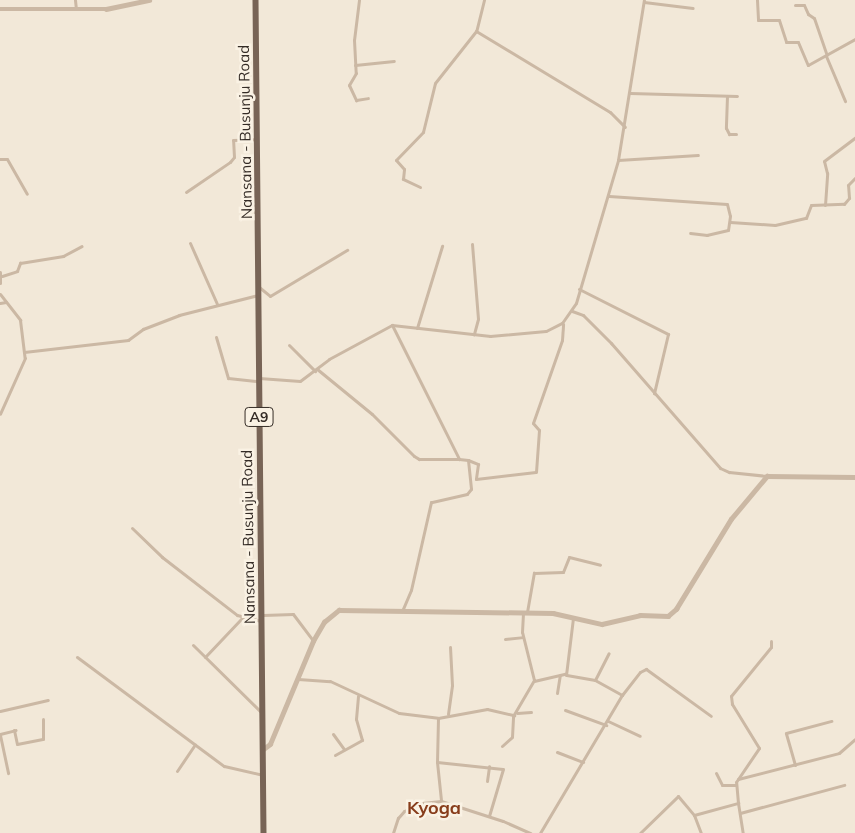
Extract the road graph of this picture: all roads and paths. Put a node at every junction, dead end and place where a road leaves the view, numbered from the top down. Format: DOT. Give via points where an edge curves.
graph roads {
  1 [pos="75,0"];
  2 [pos="123,0"];
  3 [pos="149,0"];
  4 [pos="256,0"];
  5 [pos="360,0"];
  6 [pos="484,0"];
  7 [pos="757,0"];
  8 [pos="644,1"];
  9 [pos="124,6"];
  10 [pos="795,6"];
  11 [pos="693,8"];
  12 [pos="0,9"];
  13 [pos="76,9"];
  14 [pos="476,32"];
  15 [pos="855,40"];
  16 [pos="827,56"];
  17 [pos="394,61"];
  18 [pos="355,65"];
  19 [pos="630,93"];
  20 [pos="727,96"];
  21 [pos="737,96"];
  22 [pos="368,98"];
  23 [pos="845,101"];
  24 [pos="625,127"];
  25 [pos="736,134"];
  26 [pos="257,138"];
  27 [pos="855,138"];
  28 [pos="698,155"];
  29 [pos="0,159"];
  30 [pos="618,160"];
  31 [pos="855,178"];
  32 [pos="420,187"];
  33 [pos="186,192"];
  34 [pos="27,194"];
  35 [pos="608,196"];
  36 [pos="825,205"];
  37 [pos="730,222"];
  38 [pos="690,233"];
  39 [pos="190,243"];
  40 [pos="472,244"];
  41 [pos="82,246"];
  42 [pos="442,246"];
  43 [pos="347,250"];
  44 [pos="1,274"];
  45 [pos="0,283"];
  46 [pos="259,287"];
  47 [pos="579,288"];
  48 [pos="0,294"];
  49 [pos="259,295"];
  50 [pos="6,302"];
  51 [pos="0,303"];
  52 [pos="217,304"];
  53 [pos="572,310"];
  54 [pos="562,323"];
  55 [pos="392,325"];
  56 [pos="417,328"];
  57 [pos="474,334"];
  58 [pos="216,337"];
  59 [pos="289,345"];
  60 [pos="24,352"];
  61 [pos="316,370"];
  62 [pos="259,379"];
  63 [pos="654,394"];
  64 [pos="0,414"];
  65 [pos="459,459"];
  66 [pos="468,460"];
  67 [pos="767,476"];
  68 [pos="855,477"];
  69 [pos="132,528"];
  70 [pos="600,565"];
  71 [pos="402,611"];
  72 [pos="525,612"];
  73 [pos="242,618"];
  74 [pos="262,618"];
  75 [pos="573,618"];
  76 [pos="523,636"];
  77 [pos="505,639"];
  78 [pos="313,641"];
  79 [pos="771,641"];
  80 [pos="193,645"];
  81 [pos="450,647"];
  82 [pos="609,653"];
  83 [pos="205,657"];
  84 [pos="77,658"];
  85 [pos="565,674"];
  86 [pos="560,675"];
  87 [pos="297,679"];
  88 [pos="595,680"];
  89 [pos="534,681"];
  90 [pos="557,693"];
  91 [pos="622,695"];
  92 [pos="358,696"];
  93 [pos="48,700"];
  94 [pos="565,710"];
  95 [pos="0,711"];
  96 [pos="531,712"];
  97 [pos="264,714"];
  98 [pos="448,714"];
  99 [pos="515,714"];
  100 [pos="711,716"];
  101 [pos="438,718"];
  102 [pos="43,719"];
  103 [pos="831,721"];
  104 [pos="607,723"];
  105 [pos="0,734"];
  106 [pos="333,734"];
  107 [pos="640,736"];
  108 [pos="855,739"];
  109 [pos="195,744"];
  110 [pos="502,746"];
  111 [pos="344,749"];
  112 [pos="262,750"];
  113 [pos="557,752"];
  114 [pos="335,755"];
  115 [pos="437,762"];
  116 [pos="583,762"];
  117 [pos="795,765"];
  118 [pos="489,766"];
  119 [pos="177,771"];
  120 [pos="8,773"];
  121 [pos="716,773"];
  122 [pos="264,775"];
  123 [pos="738,780"];
  124 [pos="487,781"];
  125 [pos="736,784"];
  126 [pos="844,785"];
  127 [pos="441,801"];
  128 [pos="738,803"];
  129 [pos="740,814"];
  130 [pos="694,815"];
  131 [pos="489,816"];
  132 [pos="264,833"];
  133 [pos="393,833"];
  134 [pos="530,833"];
  135 [pos="540,833"];
  136 [pos="640,833"];
  137 [pos="701,833"];
  138 [pos="743,833"];
  1 -- 13 [label="street"];
  2 -- 9 [label="street"];
  3 -- 9 [label="street"];
  4 -- 26 [label="main road, Nansana - Busunju Road / A9"];
  5 -- 18 [label="street" via="354,40"];
  6 -- 14 [label="street"];
  7 -- 16 [label="street" via="758,20 779,20 786,42 798,42 805,63"];
  8 -- 11 [label="street"];
  8 -- 19 [label="street"];
  9 -- 13 [label="street"];
  10 -- 16 [label="street" via="804,5 814,18"];
  12 -- 13 [label="street"];
  14 -- 24 [label="street" via="610,112"];
  14 -- 32 [label="street" via="435,83 423,132 396,160 404,170 403,179"];
  15 -- 16 [label="street"];
  16 -- 23 [label="street"];
  17 -- 18 [label="street"];
  18 -- 22 [label="street" via="355,78 349,85 354,97"];
  19 -- 20 [label="street"];
  19 -- 24 [label="street"];
  20 -- 21 [label="street"];
  20 -- 25 [label="street" via="726,128 729,134"];
  24 -- 30 [label="street"];
  26 -- 33 [label="street" via="234,140 234,157 230,162"];
  26 -- 46 [label="main road, Nansana - Busunju Road / A9"];
  27 -- 36 [label="street" via="824,161 827,173"];
  28 -- 30 [label="street"];
  29 -- 34 [label="street" via="6,159"];
  30 -- 35 [label="street"];
  31 -- 36 [label="street" via="848,185 847,202"];
  35 -- 37 [label="street" via="723,204 729,208"];
  35 -- 47 [label="street"];
  36 -- 37 [label="street" via="811,204 806,218 775,225"];
  37 -- 38 [label="street" via="728,230 720,233"];
  39 -- 52 [label="street"];
  40 -- 57 [label="street" via="478,319"];
  41 -- 44 [label="street" via="56,258 20,263 17,271"];
  42 -- 56 [label="street"];
  43 -- 46 [label="street" via="270,296"];
  44 -- 45 [label="street"];
  46 -- 49 [label="main road, Nansana - Busunju Road / A9"];
  47 -- 53 [label="street"];
  47 -- 63 [label="street" via="668,334"];
  48 -- 50 [label="street"];
  49 -- 52 [label="street"];
  49 -- 62 [label="main road, Nansana - Busunju Road / A9"];
  50 -- 51 [label="street"];
  50 -- 60 [label="street" via="20,320"];
  52 -- 60 [label="street" via="144,329 128,340"];
  53 -- 54 [label="street"];
  53 -- 63 [label="street" via="583,315"];
  54 -- 57 [label="street" via="546,331 522,334"];
  54 -- 66 [label="street" via="562,340 533,423 539,430 536,472 476,479 478,464"];
  55 -- 56 [label="street"];
  55 -- 61 [label="street" via="374,332"];
  55 -- 65 [label="street"];
  56 -- 57 [label="street"];
  58 -- 62 [label="street" via="228,378"];
  59 -- 61 [label="street"];
  60 -- 64 [label="street" via="23,366"];
  61 -- 62 [label="street" via="295,383"];
  61 -- 65 [label="street" via="372,414 414,456 419,459"];
  62 -- 74 [label="main road, Nansana - Busunju Road / A9"];
  63 -- 67 [label="street" via="706,456 722,470"];
  65 -- 66 [label="street"];
  66 -- 71 [label="street" via="471,492 431,502 410,594"];
  67 -- 68 [label="street"];
  67 -- 75 [label="street" via="731,519 671,615 640,615 602,624"];
  69 -- 73 [label="street" via="162,557"];
  70 -- 72 [label="street" via="569,557 563,572 535,572"];
  71 -- 72 [label="street"];
  71 -- 78 [label="street" via="339,610 324,622"];
  72 -- 75 [label="street"];
  72 -- 76 [label="street"];
  73 -- 74 [label="street"];
  73 -- 83 [label="street"];
  74 -- 78 [label="street" via="293,614"];
  74 -- 97 [label="main road, Nansana - Busunju Road / A9"];
  75 -- 85 [label="street"];
  76 -- 77 [label="street"];
  76 -- 89 [label="street"];
  78 -- 87 [label="street"];
  79 -- 123 [label="street" via="771,647 731,696 732,704 759,748"];
  80 -- 83 [label="street"];
  81 -- 98 [label="street" via="452,685"];
  82 -- 88 [label="street"];
  83 -- 97 [label="street"];
  84 -- 109 [label="street"];
  85 -- 86 [label="street"];
  85 -- 88 [label="street"];
  86 -- 89 [label="street"];
  86 -- 90 [label="street"];
  87 -- 92 [label="street" via="330,681"];
  87 -- 112 [label="street" via="270,744"];
  88 -- 91 [label="street"];
  89 -- 99 [label="street"];
  91 -- 100 [label="street" via="646,669"];
  91 -- 104 [label="street"];
  92 -- 101 [label="street" via="399,713"];
  92 -- 111 [label="street" via="356,720 362,740"];
  93 -- 95 [label="street"];
  94 -- 104 [label="street"];
  96 -- 99 [label="street"];
  97 -- 112 [label="main road, Nansana - Busunju Road / A9"];
  98 -- 99 [label="street" via="487,709"];
  98 -- 101 [label="street"];
  99 -- 110 [label="street" via="512,737"];
  101 -- 115 [label="street"];
  102 -- 105 [label="street" via="43,739 17,744 15,730"];
  103 -- 117 [label="street" via="786,733"];
  104 -- 107 [label="street"];
  104 -- 116 [label="street"];
  105 -- 120 [label="street"];
  106 -- 111 [label="street"];
  108 -- 117 [label="street" via="839,753"];
  109 -- 119 [label="street"];
  109 -- 122 [label="street" via="224,766"];
  111 -- 114 [label="street"];
  112 -- 122 [label="main road, Nansana - Busunju Road / A9"];
  113 -- 116 [label="street"];
  115 -- 118 [label="street"];
  115 -- 127 [label="street"];
  116 -- 135 [label="street"];
  117 -- 123 [label="street"];
  118 -- 124 [label="street"];
  118 -- 131 [label="street" via="501,768 503,772"];
  121 -- 125 [label="street" via="722,785"];
  122 -- 132 [label="main road, Nansana - Busunju Road / A9"];
  123 -- 125 [label="street"];
  125 -- 128 [label="street"];
  126 -- 129 [label="street"];
  127 -- 131 [label="street"];
  127 -- 133 [label="street" via="422,803 404,811"];
  128 -- 129 [label="street"];
  128 -- 130 [label="street"];
  129 -- 138 [label="street"];
  130 -- 136 [label="street" via="678,796"];
  130 -- 137 [label="street"];
  131 -- 134 [label="street"];
}
